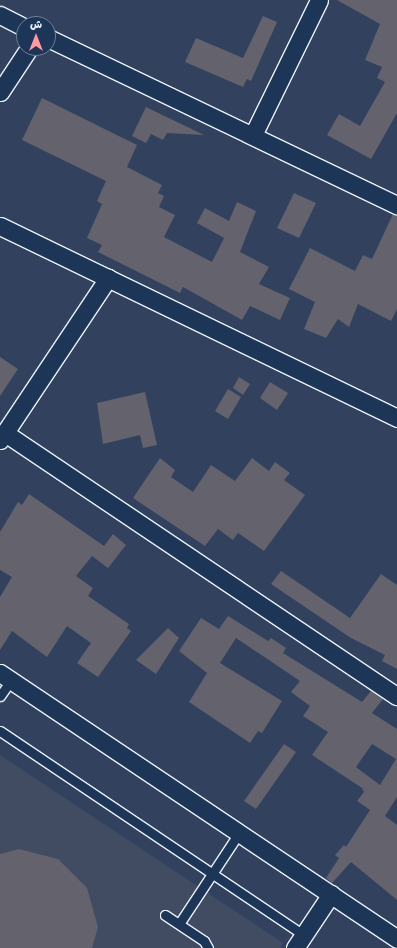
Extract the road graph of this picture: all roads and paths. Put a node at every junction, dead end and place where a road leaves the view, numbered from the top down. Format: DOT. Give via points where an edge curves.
graph roads {
  1 [pos="318,0"];
  2 [pos="0,15"];
  3 [pos="16,23"];
  4 [pos="56,42"];
  5 [pos="24,56"];
  6 [pos="0,92"];
  7 [pos="253,136"];
  8 [pos="397,205"];
  9 [pos="0,226"];
  10 [pos="108,278"];
  11 [pos="397,418"];
  12 [pos="2,436"];
  13 [pos="6,677"];
  14 [pos="0,696"];
  15 [pos="397,696"];
  16 [pos="0,731"];
  17 [pos="239,833"];
  18 [pos="212,873"];
  19 [pos="331,894"];
  20 [pos="165,916"];
  21 [pos="178,924"];
  22 [pos="397,939"];
  23 [pos="299,941"];
  24 [pos="208,948"];
  1 -- 7 [label="street"];
  2 -- 3 [label="street"];
  4 -- 7 [label="street"];
  5 -- 6 [label="street"];
  7 -- 8 [label="street"];
  9 -- 10 [label="street"];
  10 -- 11 [label="street"];
  10 -- 12 [label="street"];
  12 -- 15 [label="street"];
  13 -- 14 [label="lane"];
  13 -- 17 [label="street"];
  16 -- 18 [label="lane"];
  17 -- 18 [label="lane"];
  17 -- 19 [label="street"];
  18 -- 21 [label="lane"];
  18 -- 23 [label="lane"];
  19 -- 22 [label="street"];
  19 -- 23 [label="street"];
  20 -- 21 [label="lane"];
  21 -- 24 [label="lane" via="204,940"];
}
